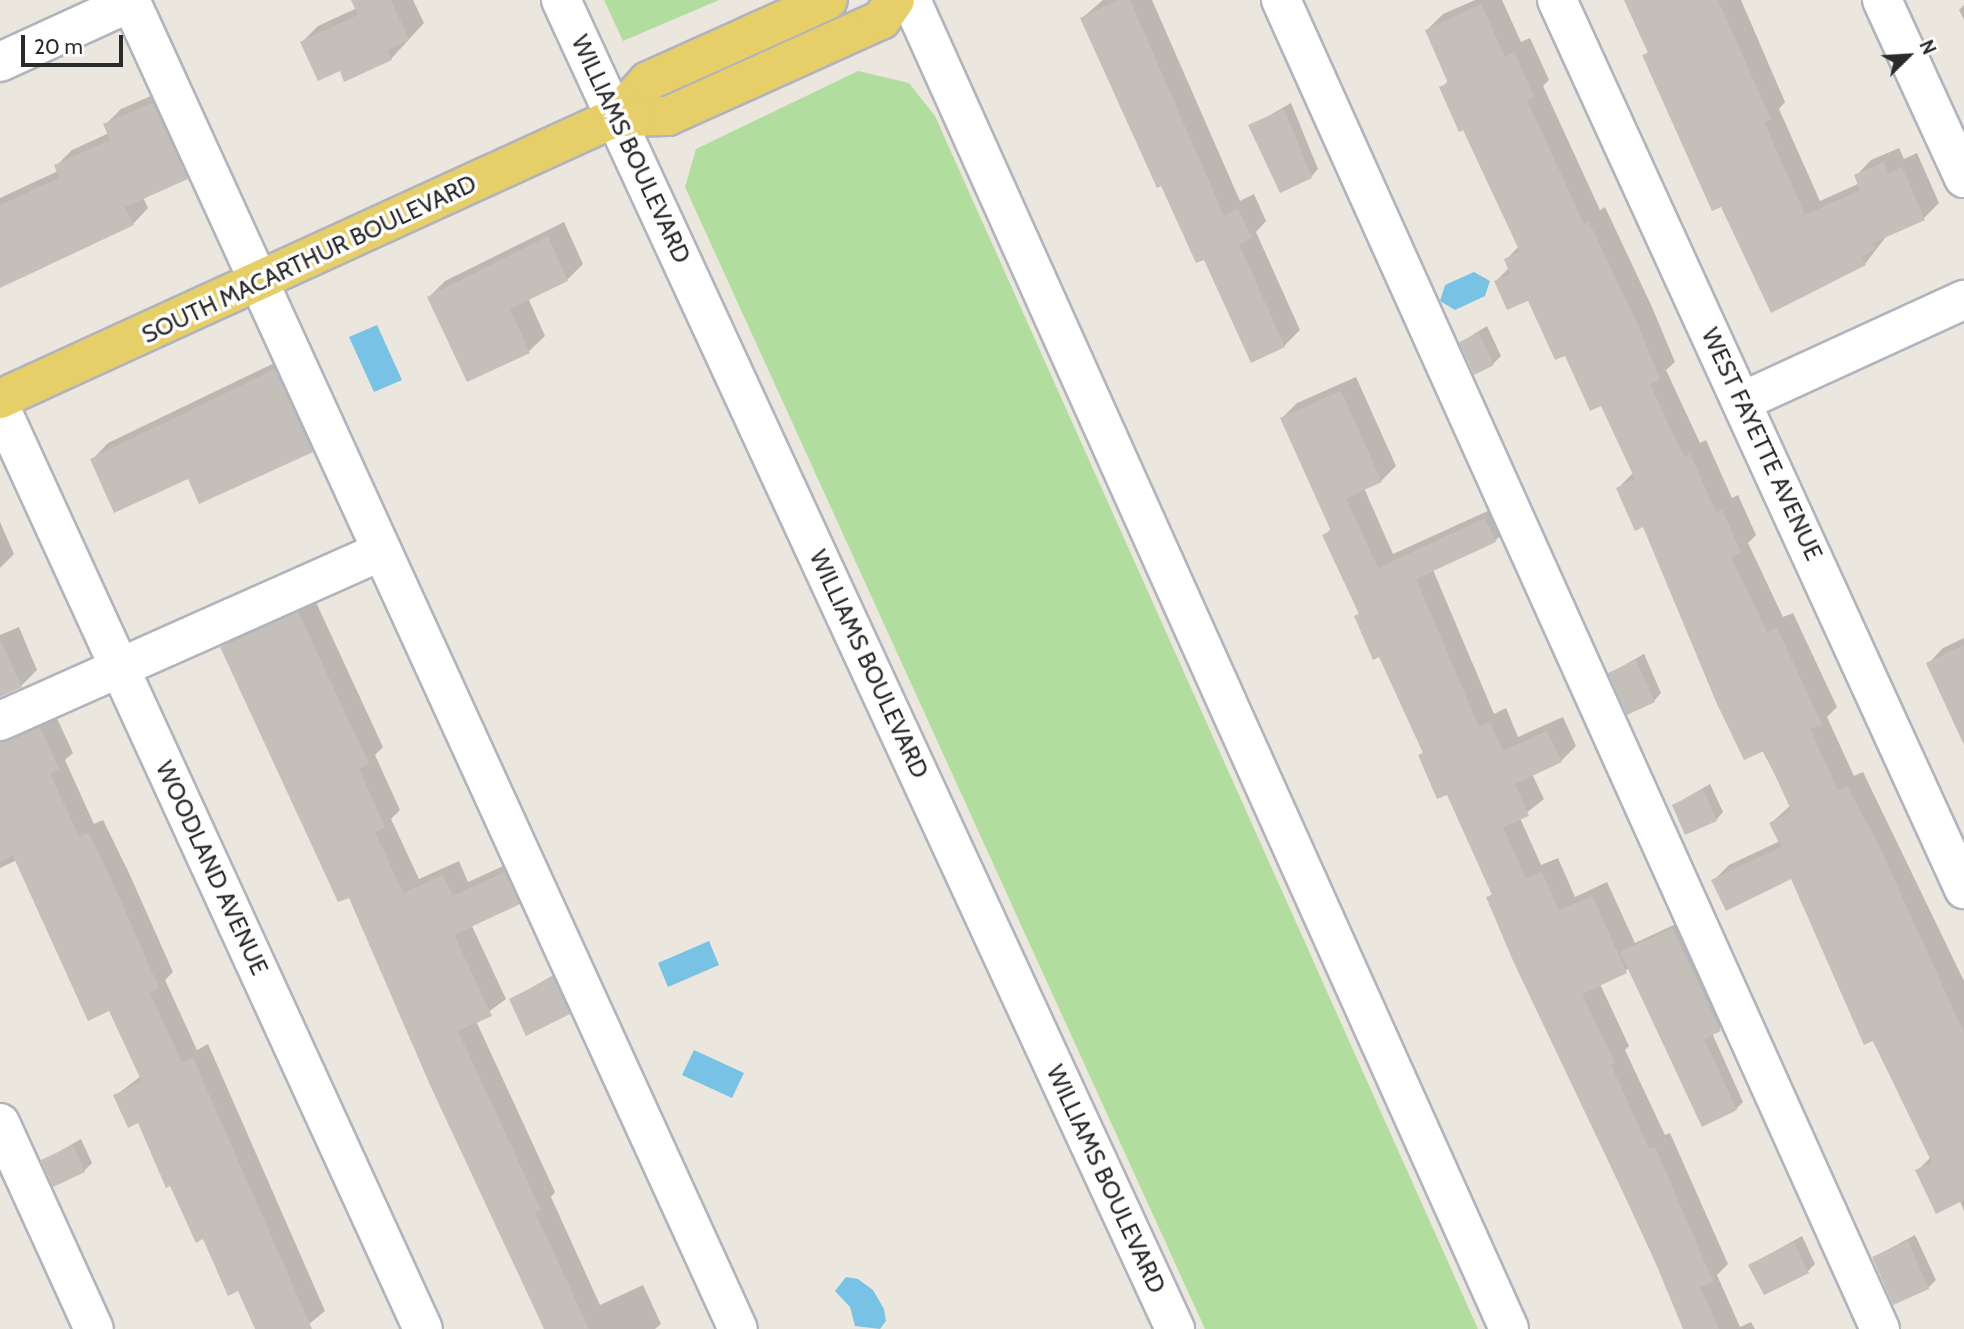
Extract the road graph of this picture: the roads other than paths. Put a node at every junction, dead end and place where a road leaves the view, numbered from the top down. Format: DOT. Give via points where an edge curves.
graph roads {
  1 [pos="561,0"];
  2 [pos="828,0"];
  3 [pos="895,0"];
  4 [pos="911,0"];
  5 [pos="1281,0"];
  6 [pos="1557,0"];
  7 [pos="1882,0"];
  8 [pos="130,1"];
  9 [pos="0,62"];
  10 [pos="616,117"];
  11 [pos="1964,178"];
  12 [pos="258,284"];
  13 [pos="1964,300"];
  14 [pos="0,399"];
  15 [pos="1743,401"];
  16 [pos="0,407"];
  17 [pos="382,551"];
  18 [pos="119,665"];
  19 [pos="0,722"];
  20 [pos="1964,889"];
  21 [pos="0,1124"];
  22 [pos="94,1329"];
  23 [pos="423,1329"];
  24 [pos="738,1329"];
  25 [pos="1175,1329"];
  26 [pos="1509,1329"];
  27 [pos="1880,1329"];
  1 -- 10 [label="street, WILLIAMS BOULEVARD"];
  2 -- 10 [label="main road, SOUTH MACARTHUR BOULEVARD" via="648,81"];
  3 -- 10 [label="main road, SOUTH MACARTHUR BOULEVARD" via="881,20 668,116"];
  4 -- 26 [label="street"];
  5 -- 27 [label="street"];
  6 -- 15 [label="street, WEST FAYETTE AVENUE"];
  7 -- 11 [label="street"];
  8 -- 9 [label="street"];
  8 -- 12 [label="street"];
  10 -- 12 [label="main road, SOUTH MACARTHUR BOULEVARD"];
  10 -- 25 [label="street, WILLIAMS BOULEVARD"];
  12 -- 14 [label="main road, SOUTH MACARTHUR BOULEVARD"];
  12 -- 17 [label="street"];
  13 -- 15 [label="street"];
  15 -- 20 [label="street, WEST FAYETTE AVENUE"];
  16 -- 18 [label="street, WOODLAND AVENUE"];
  17 -- 18 [label="street"];
  17 -- 24 [label="street"];
  18 -- 19 [label="street"];
  18 -- 23 [label="street, WOODLAND AVENUE"];
  21 -- 22 [label="street"];
}
